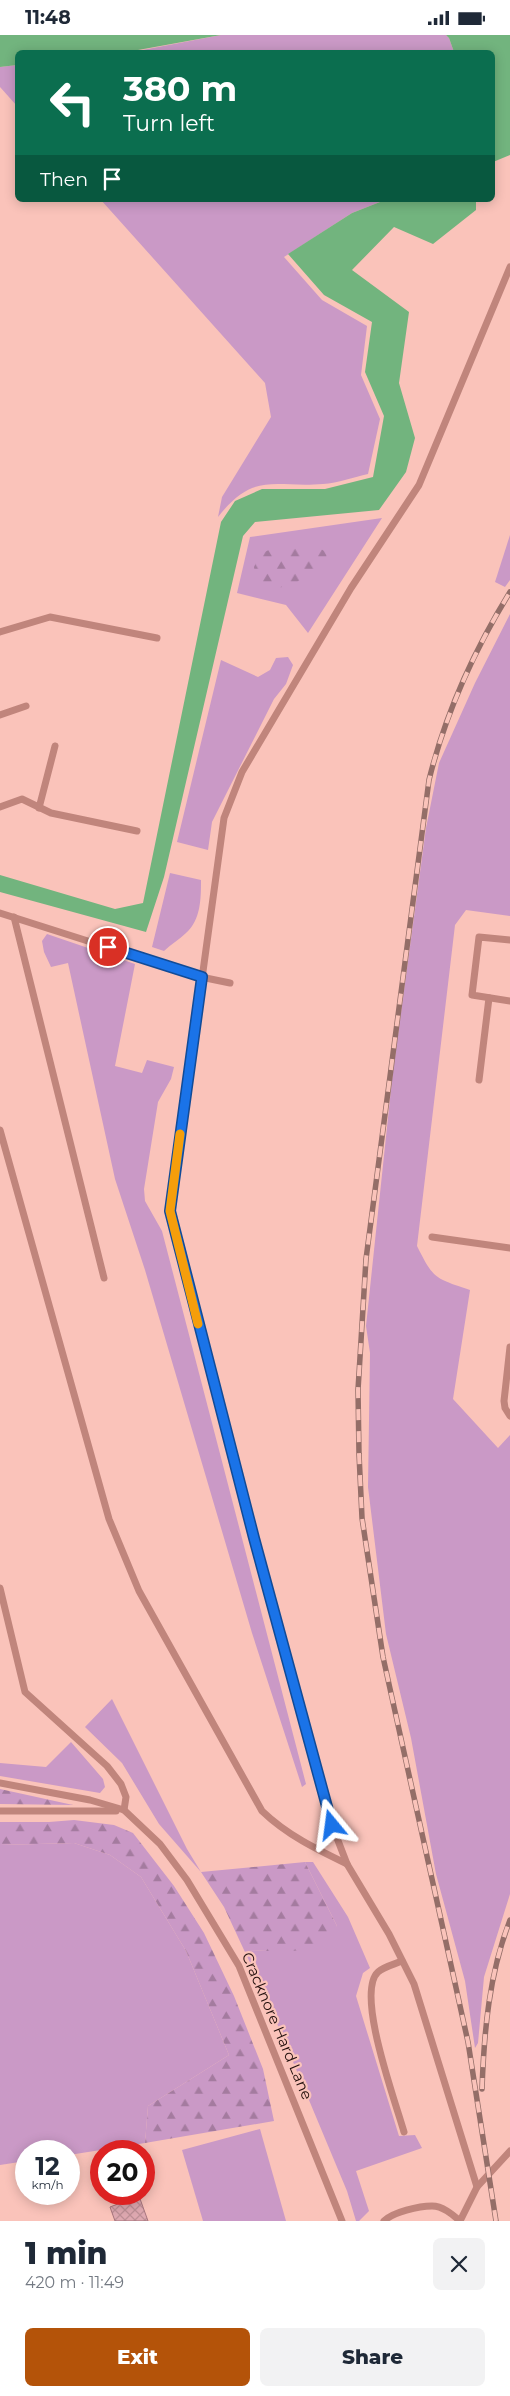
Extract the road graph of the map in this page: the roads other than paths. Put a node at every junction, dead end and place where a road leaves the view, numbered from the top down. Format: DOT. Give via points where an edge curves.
graph roads {
  1 [pos="510,267"];
  2 [pos="0,633"];
  3 [pos="157,637"];
  4 [pos="26,706"];
  5 [pos="0,715"];
  6 [pos="55,746"];
  7 [pos="0,807"];
  8 [pos="39,808"];
  9 [pos="137,831"];
  10 [pos="0,913"];
  11 [pos="14,917"];
  12 [pos="510,940"];
  13 [pos="202,977"];
  14 [pos="230,983"];
  15 [pos="488,998"];
  16 [pos="510,1001"];
  17 [pos="479,1080"];
  18 [pos="0,1130"];
  19 [pos="432,1237"];
  20 [pos="510,1248"];
  21 [pos="104,1278"];
  22 [pos="510,1347"];
  23 [pos="510,1416"];
  24 [pos="0,1588"];
  25 [pos="0,1783"];
  26 [pos="0,1811"];
  27 [pos="124,1811"];
  28 [pos="347,1864"];
  29 [pos="402,1961"];
  30 [pos="404,2132"];
  31 [pos="510,2151"];
  32 [pos="476,2187"];
  33 [pos="342,2221"];
  34 [pos="384,2221"];
  35 [pos="460,2221"];
  1 -- 13 [label="lane" via="419,485 351,588 242,772 224,818"];
  2 -- 3 [label="lane" via="50,617"];
  4 -- 5 [label="lane"];
  6 -- 8 [label="lane"];
  7 -- 8 [label="lane" via="22,799"];
  8 -- 9 [label="lane"];
  10 -- 11 [label="lane"];
  11 -- 13 [label="lane"];
  11 -- 21 [label="lane"];
  12 -- 15 [label="lane" via="479,937 472,995"];
  13 -- 14 [label="lane"];
  13 -- 28 [label="lane" via="170,1211 297,1703 332,1825"];
  15 -- 16 [label="lane"];
  15 -- 17 [label="lane"];
  18 -- 28 [label="lane" via="109,1519 139,1591 262,1811 281,1829"];
  19 -- 20 [label="lane"];
  22 -- 23 [label="lane" via="504,1401"];
  24 -- 27 [label="lane" via="25,1692 107,1766 121,1784 126,1797"];
  25 -- 27 [label="lane, Cracknore Hard Lane" via="81,1798"];
  26 -- 27 [label="lane"];
  27 -- 33 [label="lane, Cracknore Hard Lane" via="166,1851 239,1966"];
  28 -- 29 [label="lane"];
  29 -- 30 [label="lane" via="378,1972 371,1984 369,1999"];
  29 -- 32 [label="lane" via="414,1984"];
  31 -- 32 [label="lane"];
  32 -- 35 [label="lane"];
  34 -- 35 [label="lane" via="391,2214 433,2206"];
}
